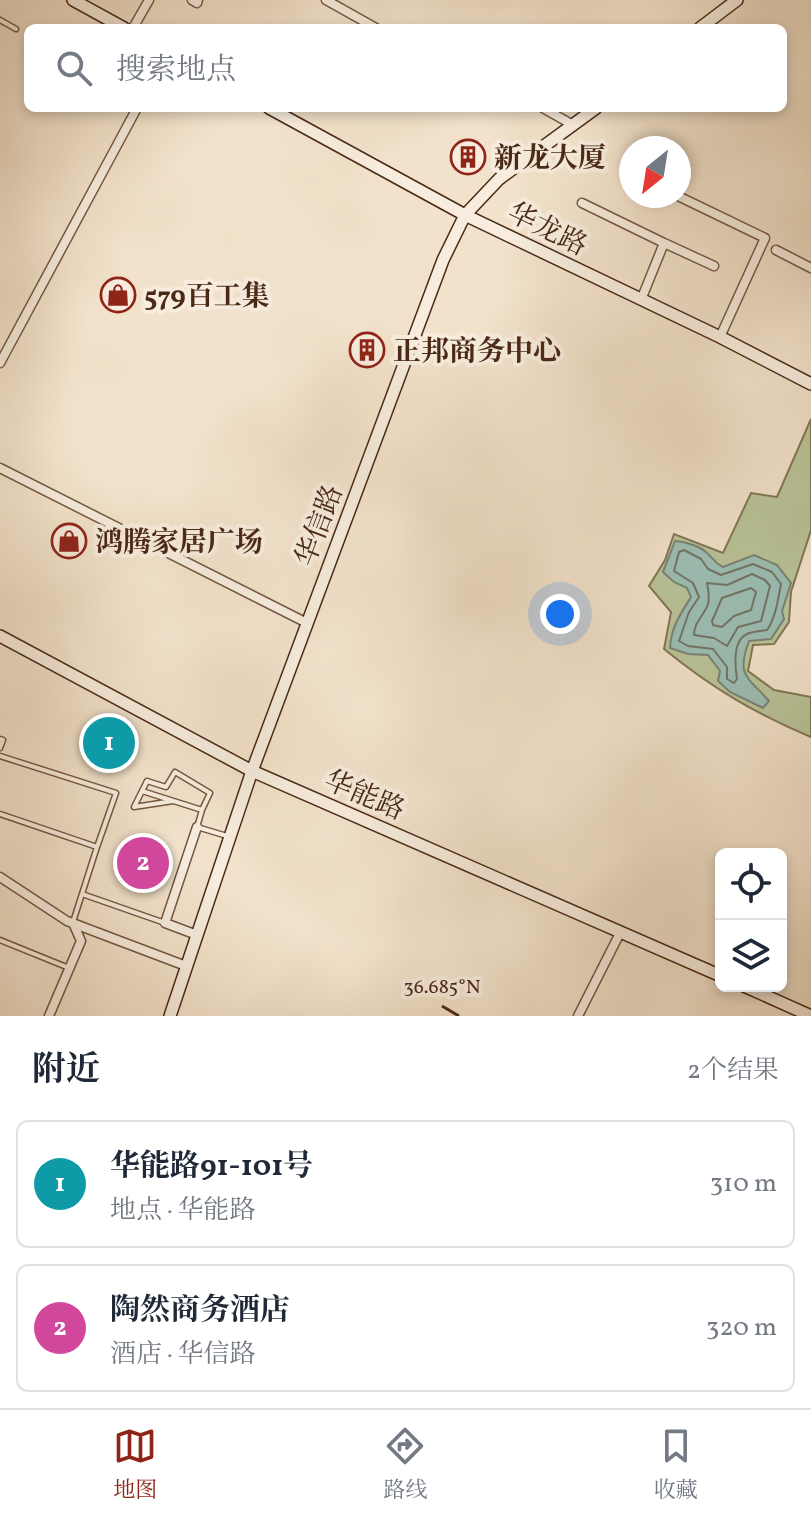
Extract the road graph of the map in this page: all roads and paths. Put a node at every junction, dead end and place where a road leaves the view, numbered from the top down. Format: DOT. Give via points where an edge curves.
graph roads {
  1 [pos="73,0"];
  2 [pos="149,0"];
  3 [pos="326,0"];
  4 [pos="737,0"];
  5 [pos="0,20"];
  6 [pos="117,24"];
  7 [pos="135,24"];
  8 [pos="369,24"];
  9 [pos="705,24"];
  10 [pos="16,29"];
  11 [pos="135,112"];
  12 [pos="276,112"];
  13 [pos="550,112"];
  14 [pos="591,112"];
  15 [pos="573,125"];
  16 [pos="691,202"];
  17 [pos="582,203"];
  18 [pos="465,215"];
  19 [pos="664,243"];
  20 [pos="776,250"];
  21 [pos="714,266"];
  22 [pos="811,268"];
  23 [pos="641,300"];
  24 [pos="720,337"];
  25 [pos="0,363"];
  26 [pos="811,384"];
  27 [pos="0,468"];
  28 [pos="307,623"];
  29 [pos="0,636"];
  30 [pos="0,739"];
  31 [pos="0,748"];
  32 [pos="0,756"];
  33 [pos="252,771"];
  34 [pos="142,791"];
  35 [pos="173,801"];
  36 [pos="202,810"];
  37 [pos="0,814"];
  38 [pos="197,827"];
  39 [pos="229,837"];
  40 [pos="97,847"];
  41 [pos="0,877"];
  42 [pos="82,894"];
  43 [pos="73,923"];
  44 [pos="165,923"];
  45 [pos="621,931"];
  46 [pos="197,935"];
  47 [pos="0,940"];
  48 [pos="186,966"];
  49 [pos="71,969"];
  50 [pos="715,973"];
  51 [pos="757,992"];
  52 [pos="49,1016"];
  53 [pos="170,1016"];
  54 [pos="578,1016"];
  55 [pos="811,1016"];
  1 -- 6 [label="main road"];
  2 -- 7 [label="street"];
  3 -- 8 [label="street"];
  4 -- 9 [label="main road"];
  5 -- 10 [label="lane"];
  11 -- 25 [label="street"];
  12 -- 18 [label="main road, 华龙路"];
  13 -- 15 [label="street"];
  14 -- 15 [label="main road, 华信路"];
  15 -- 18 [label="main road, 华信路" via="499,179"];
  16 -- 24 [label="street" via="765,238"];
  17 -- 19 [label="street"];
  18 -- 23 [label="main road, 华龙路"];
  18 -- 28 [label="main road, 华信路" via="443,260"];
  19 -- 21 [label="street"];
  19 -- 23 [label="street"];
  20 -- 22 [label="street"];
  23 -- 24 [label="main road, 华龙路"];
  24 -- 26 [label="main road, 华龙路"];
  27 -- 28 [label="street"];
  28 -- 33 [label="main road, 华信路"];
  29 -- 33 [label="main road, 华能路"];
  30 -- 31 [label="lane"];
  32 -- 40 [label="lane" via="116,793"];
  33 -- 39 [label="main road, 华信路"];
  33 -- 45 [label="main road, 华能路"];
  34 -- 35 [label="lane"];
  34 -- 35 [label="lane" via="134,807"];
  34 -- 36 [label="lane" via="147,781 166,787 175,772 210,793"];
  35 -- 36 [label="lane"];
  36 -- 38 [label="lane"];
  37 -- 40 [label="lane"];
  38 -- 39 [label="lane"];
  38 -- 44 [label="street"];
  39 -- 46 [label="main road, 华信路"];
  40 -- 42 [label="lane"];
  41 -- 43 [label="street"];
  42 -- 43 [label="lane"];
  42 -- 44 [label="lane"];
  43 -- 48 [label="street"];
  43 -- 49 [label="street" via="81,941"];
  44 -- 46 [label="street"];
  45 -- 50 [label="main road, 华能路"];
  45 -- 54 [label="street"];
  46 -- 48 [label="main road, 华信路"];
  47 -- 49 [label="lane"];
  48 -- 53 [label="main road, 华信路"];
  49 -- 52 [label="street"];
  51 -- 55 [label="main road"];
}
